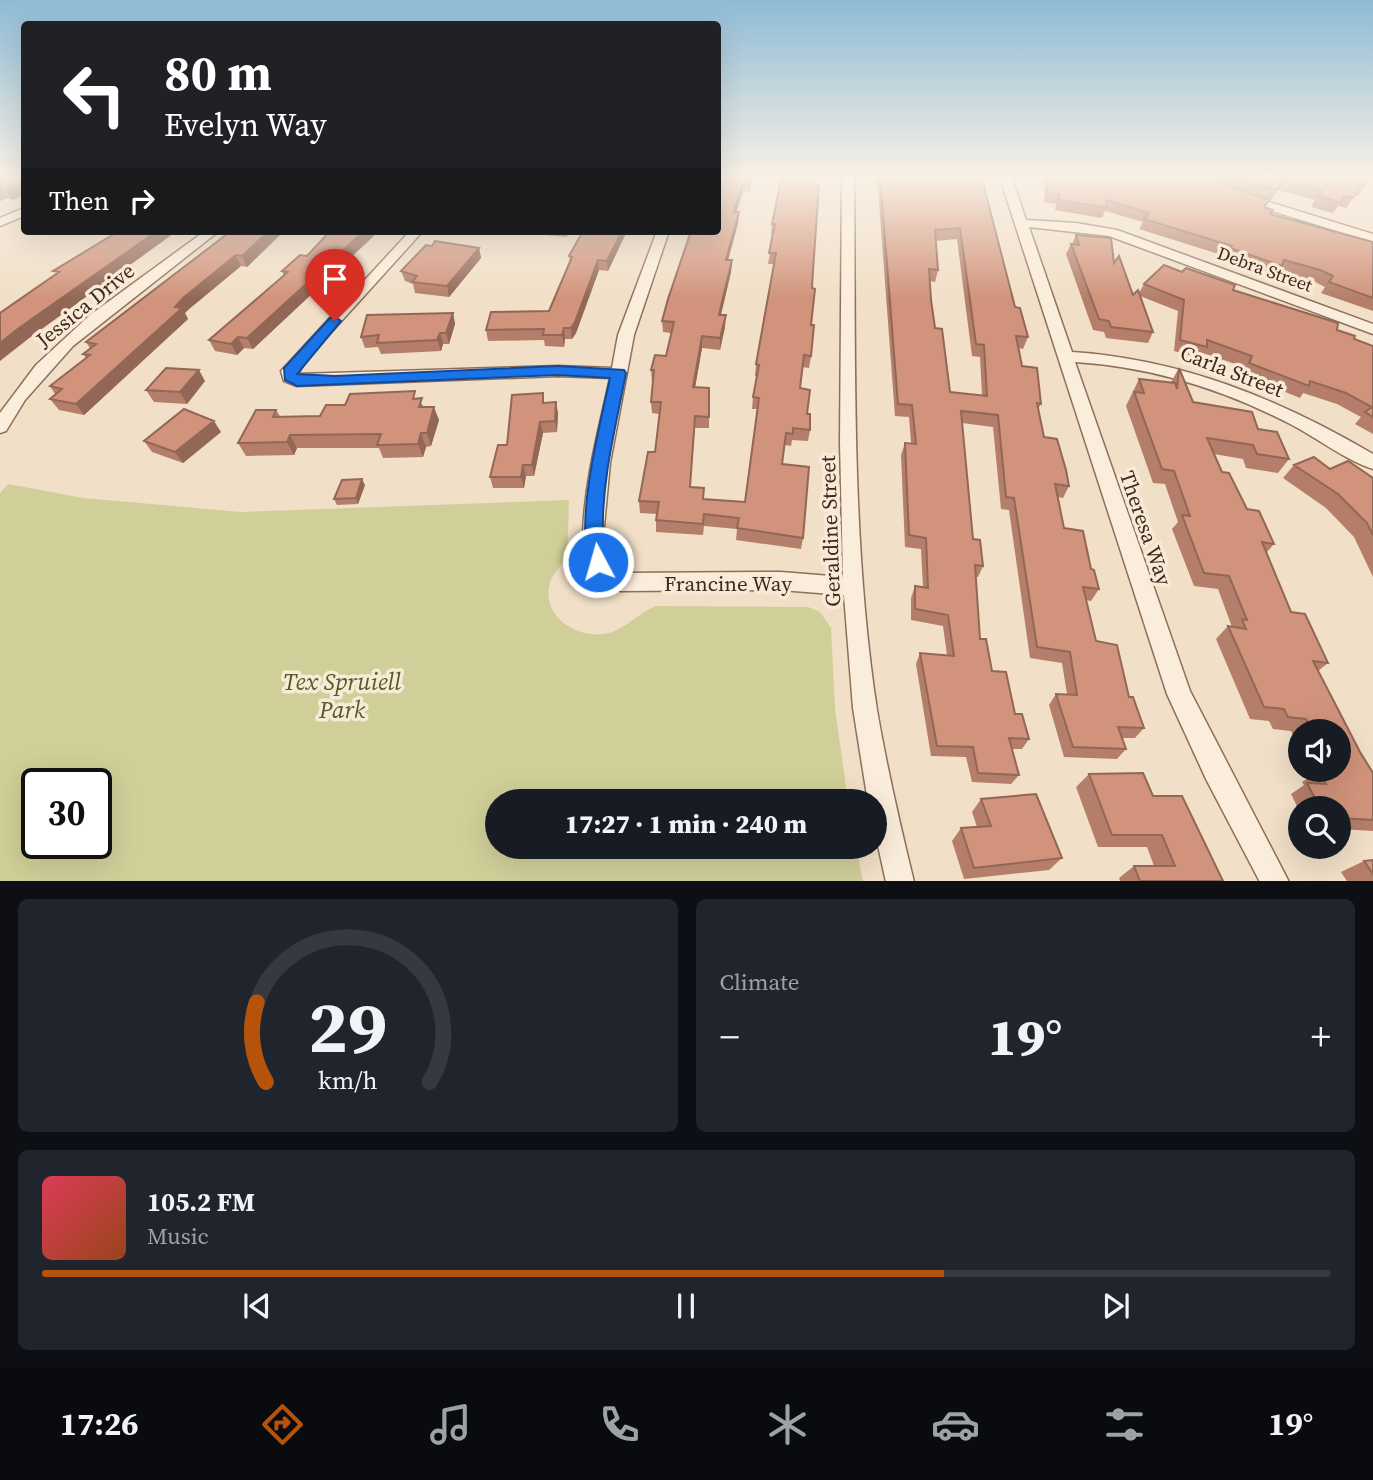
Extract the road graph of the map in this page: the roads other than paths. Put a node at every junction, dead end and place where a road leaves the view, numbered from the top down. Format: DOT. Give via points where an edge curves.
graph roads {
  1 [pos="848,216"];
  2 [pos="1019,216"];
  3 [pos="1304,216"];
  4 [pos="1021,223"];
  5 [pos="209,235"];
  6 [pos="413,235"];
  7 [pos="662,235"];
  8 [pos="1373,237"];
  9 [pos="1373,329"];
  10 [pos="1065,356"];
  11 [pos="619,373"];
  12 [pos="0,427"];
  13 [pos="1373,462"];
  14 [pos="852,587"];
  15 [pos="900,881"];
  16 [pos="1275,881"];
  1 -- 14 [label="street, Geraldine Street"];
  2 -- 4 [label="street, Theresa Way"];
  3 -- 8 [label="street"];
  4 -- 9 [label="street, Debra Street" via="1112,233"];
  4 -- 10 [label="street, Theresa Way"];
  5 -- 12 [label="street, Jessica Drive" via="54,355 24,387"];
  6 -- 11 [label="street" via="301,356 289,371 290,377 309,381 558,371"];
  7 -- 11 [label="street" via="626,335"];
  10 -- 13 [label="street, Carla Street" via="1128,362 1190,376 1335,439"];
  10 -- 16 [label="street, Theresa Way" via="1179,694"];
  11 -- 14 [label="street, Francine Way" via="601,463 593,537 606,576 621,582 781,581"];
  14 -- 15 [label="street, Geraldine Street" via="871,743"];
}
